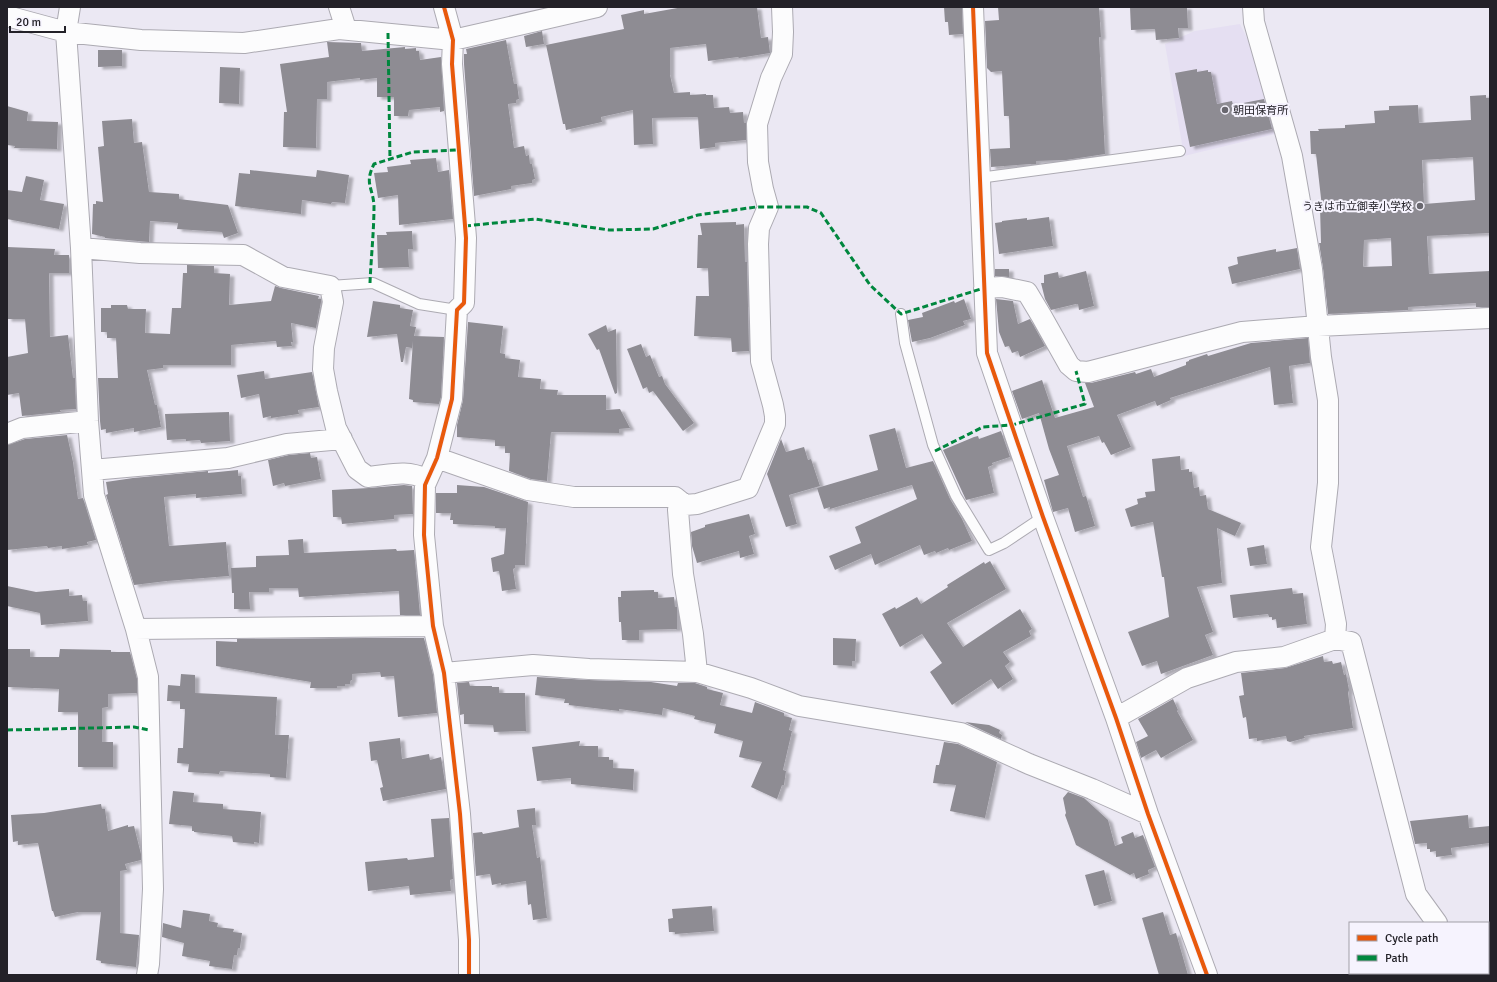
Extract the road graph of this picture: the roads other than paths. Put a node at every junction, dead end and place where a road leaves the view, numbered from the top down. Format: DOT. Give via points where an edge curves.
graph roads {
  1 [pos="70,7"];
  2 [pos="339,7"];
  3 [pos="444,7"];
  4 [pos="597,7"];
  5 [pos="782,7"];
  6 [pos="973,7"];
  7 [pos="1253,7"];
  8 [pos="7,16"];
  9 [pos="346,29"];
  10 [pos="66,32"];
  11 [pos="452,40"];
  12 [pos="1180,151"];
  13 [pos="979,178"];
  14 [pos="81,248"];
  15 [pos="330,286"];
  16 [pos="984,288"];
  17 [pos="457,310"];
  18 [pos="901,314"];
  19 [pos="1490,318"];
  20 [pos="1318,326"];
  21 [pos="88,420"];
  22 [pos="7,434"];
  23 [pos="342,439"];
  24 [pos="437,458"];
  25 [pos="92,470"];
  26 [pos="427,479"];
  27 [pos="680,501"];
  28 [pos="1042,517"];
  29 [pos="433,626"];
  30 [pos="136,628"];
  31 [pos="1335,640"];
  32 [pos="697,672"];
  33 [pos="444,673"];
  34 [pos="1116,718"];
  35 [pos="1148,814"];
  36 [pos="1437,922"];
  37 [pos="147,975"];
  38 [pos="469,975"];
  39 [pos="1207,975"];
  1 -- 10 [label="street"];
  2 -- 9 [label="street"];
  3 -- 11 [label="street"];
  4 -- 11 [label="street"];
  5 -- 27 [label="street" via="782,54 771,78 757,124 758,162 768,207 759,228 758,244 761,361 773,405 775,424 748,488 696,504 685,505"];
  6 -- 13 [label="street"];
  7 -- 20 [label="street" via="1254,22 1292,156 1312,269"];
  8 -- 10 [label="street"];
  9 -- 10 [label="street" via="244,43 141,40"];
  9 -- 11 [label="street"];
  10 -- 14 [label="street"];
  11 -- 17 [label="street" via="452,72 466,238 464,303"];
  12 -- 13 [label="lane"];
  13 -- 16 [label="street"];
  14 -- 15 [label="street" via="140,253 243,255 283,277"];
  14 -- 21 [label="street"];
  15 -- 17 [label="lane" via="373,283 419,304"];
  15 -- 23 [label="street" via="333,302 324,348 323,369 336,428"];
  16 -- 20 [label="street" via="1002,287 1026,292 1069,365 1076,371 1088,372 1242,332"];
  16 -- 28 [label="street" via="987,353"];
  17 -- 24 [label="street" via="452,399"];
  18 -- 28 [label="lane" via="905,343 933,445 956,496 989,550"];
  19 -- 20 [label="street"];
  20 -- 31 [label="street" via="1328,400 1328,483 1320,547 1336,624"];
  21 -- 22 [label="street" via="22,428"];
  21 -- 25 [label="street"];
  23 -- 25 [label="street" via="287,444 228,458"];
  23 -- 26 [label="street" via="357,469 368,477 398,472"];
  24 -- 26 [label="street"];
  24 -- 27 [label="street" via="528,490 574,497 675,497"];
  25 -- 30 [label="street" via="94,495"];
  26 -- 29 [label="street" via="424,535"];
  27 -- 32 [label="street" via="678,510 682,574 694,634"];
  28 -- 34 [label="street"];
  29 -- 30 [label="street"];
  29 -- 33 [label="street"];
  30 -- 37 [label="street" via="148,677 153,889"];
  31 -- 34 [label="street" via="1284,657 1236,662 1187,678"];
  31 -- 36 [label="street" via="1351,642 1416,894"];
  32 -- 33 [label="street" via="533,665"];
  32 -- 35 [label="street" via="800,706 961,733"];
  33 -- 38 [label="street" via="460,814 470,940"];
  34 -- 35 [label="street"];
  35 -- 39 [label="street"];
}
